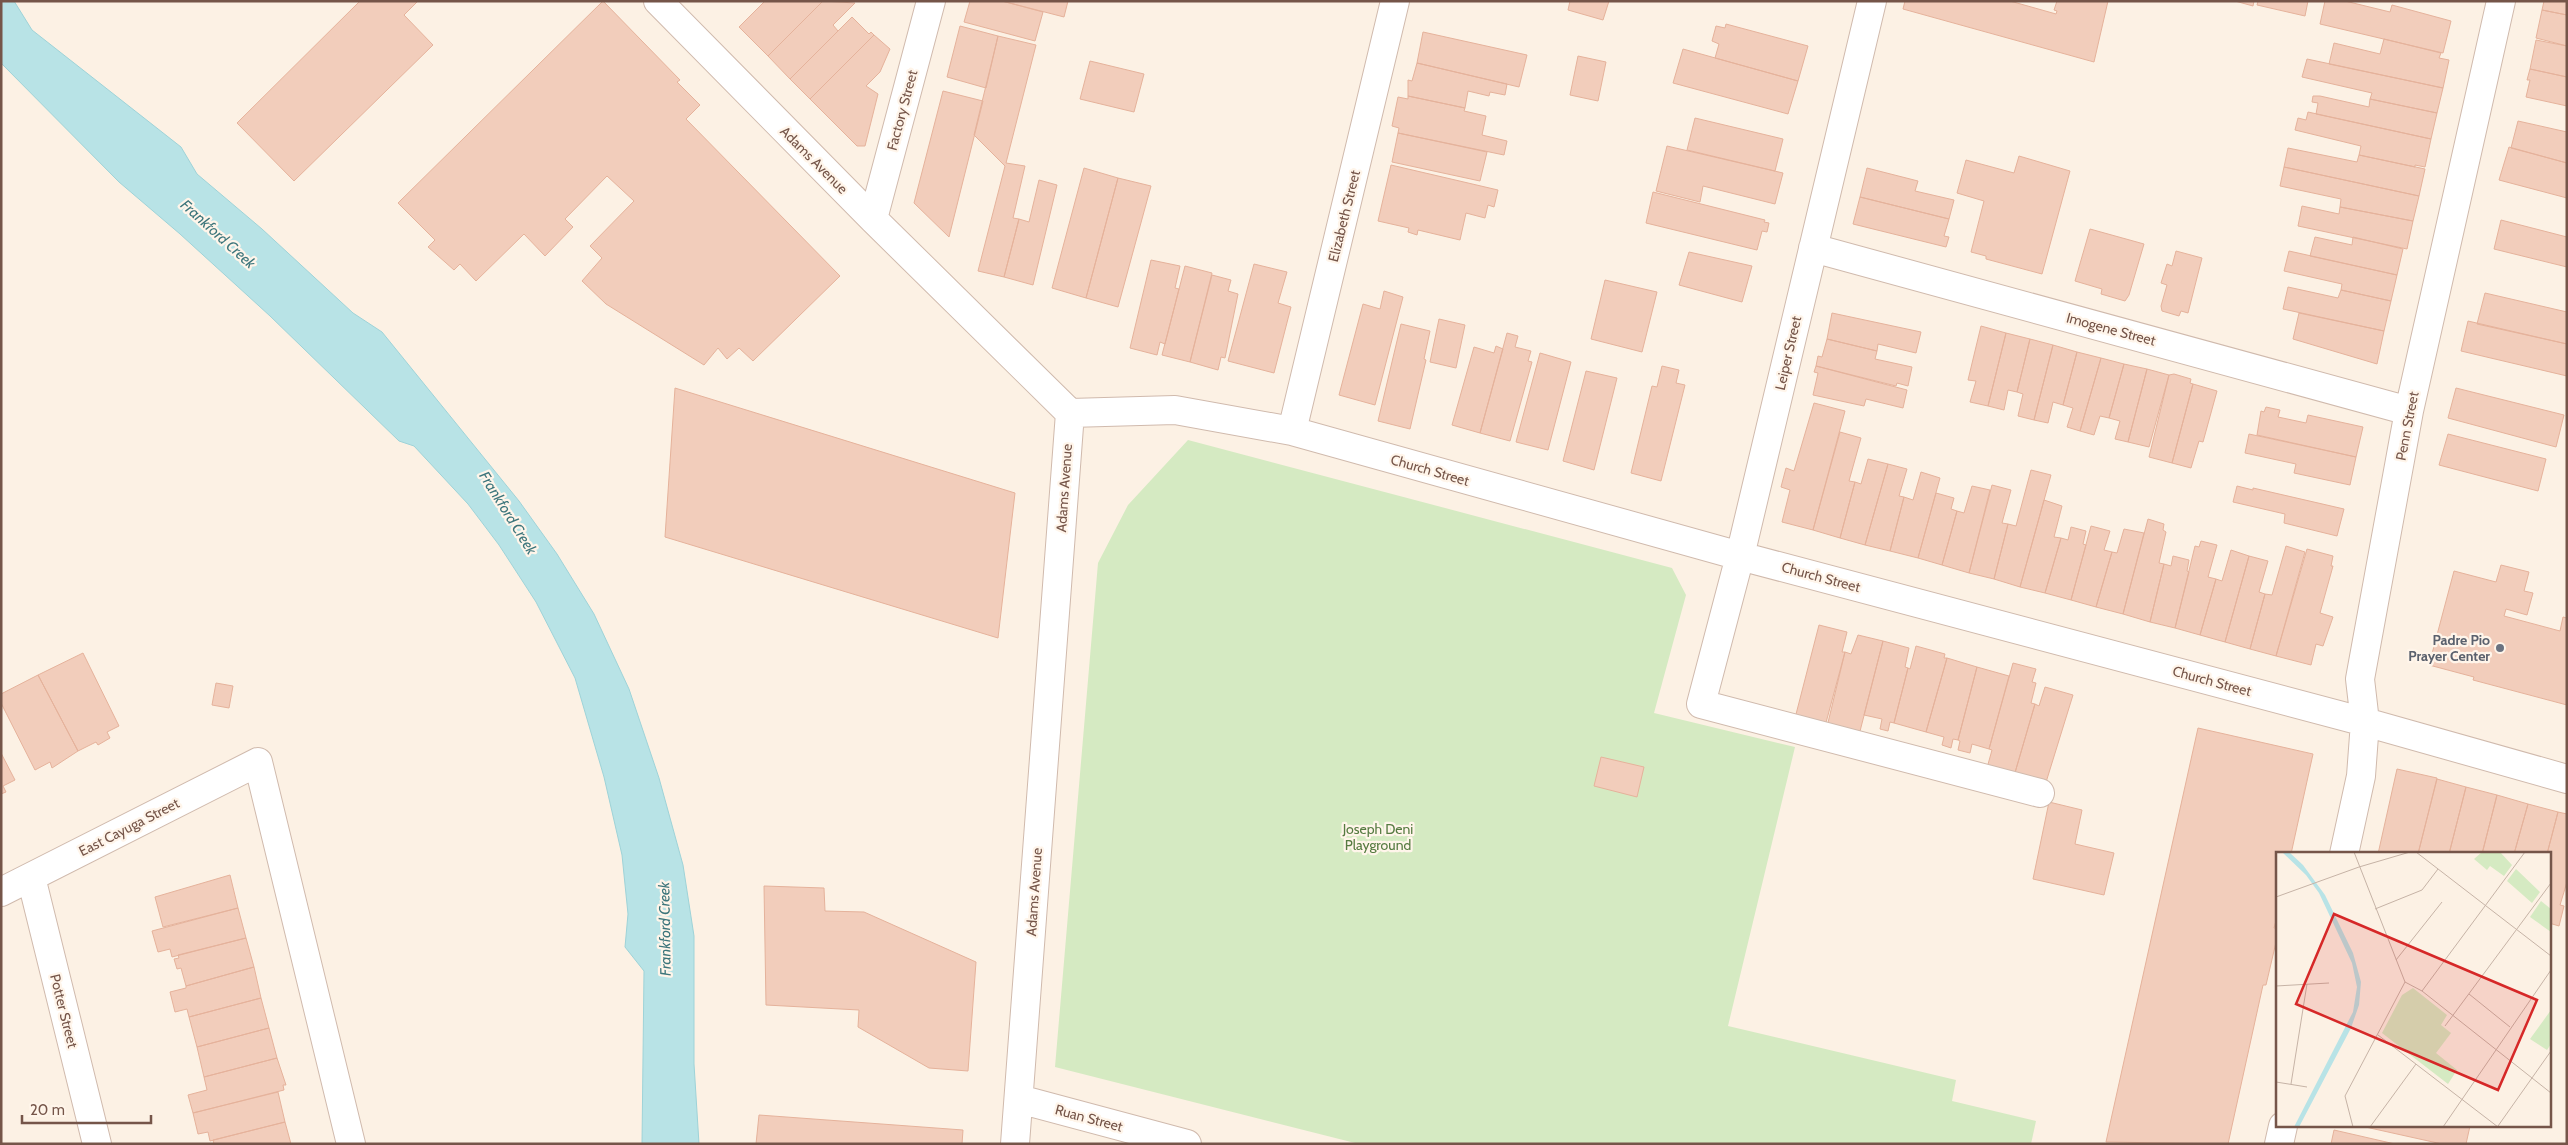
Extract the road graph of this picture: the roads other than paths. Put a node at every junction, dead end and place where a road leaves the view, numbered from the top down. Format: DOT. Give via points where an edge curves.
graph roads {
  1 [pos="658,1"];
  2 [pos="931,1"];
  3 [pos="1396,1"];
  4 [pos="1872,1"];
  5 [pos="2501,1"];
  6 [pos="873,219"];
  7 [pos="1813,248"];
  8 [pos="2409,411"];
  9 [pos="1070,412"];
  10 [pos="1292,432"];
  11 [pos="1740,556"];
  12 [pos="2365,722"];
  13 [pos="2567,779"];
  14 [pos="2040,793"];
  15 [pos="2344,852"];
  16 [pos="31,877"];
  17 [pos="1,892"];
  18 [pos="1019,1099"];
  19 [pos="2283,1128"];
  20 [pos="97,1144"];
  21 [pos="351,1144"];
  22 [pos="1015,1144"];
  23 [pos="1187,1144"];
  24 [pos="2279,1144"];
  1 -- 6 [label="street, Adams Avenue"];
  2 -- 6 [label="street, Factory Street"];
  3 -- 10 [label="street, Elizabeth Street"];
  4 -- 7 [label="street, Leiper Street"];
  5 -- 8 [label="street, Penn Street"];
  6 -- 9 [label="street, Adams Avenue"];
  7 -- 8 [label="street, Imogene Street"];
  7 -- 11 [label="street, Leiper Street"];
  8 -- 12 [label="street, Penn Street" via="2360,679"];
  9 -- 10 [label="street, Church Street" via="1175,410"];
  9 -- 18 [label="street, Adams Avenue"];
  10 -- 11 [label="street, Church Street"];
  11 -- 12 [label="street, Church Street"];
  11 -- 14 [label="street, Leiper Street" via="1701,704"];
  12 -- 13 [label="street, Church Street"];
  12 -- 15 [label="street, Penn Street" via="2361,776"];
  16 -- 17 [label="street, East Cayuga Street"];
  16 -- 20 [label="street, Potter Street"];
  16 -- 21 [label="street, East Cayuga Street" via="258,762"];
  18 -- 22 [label="street, Adams Avenue"];
  18 -- 23 [label="street, Ruan Street"];
  19 -- 24 [label="street"];
}
